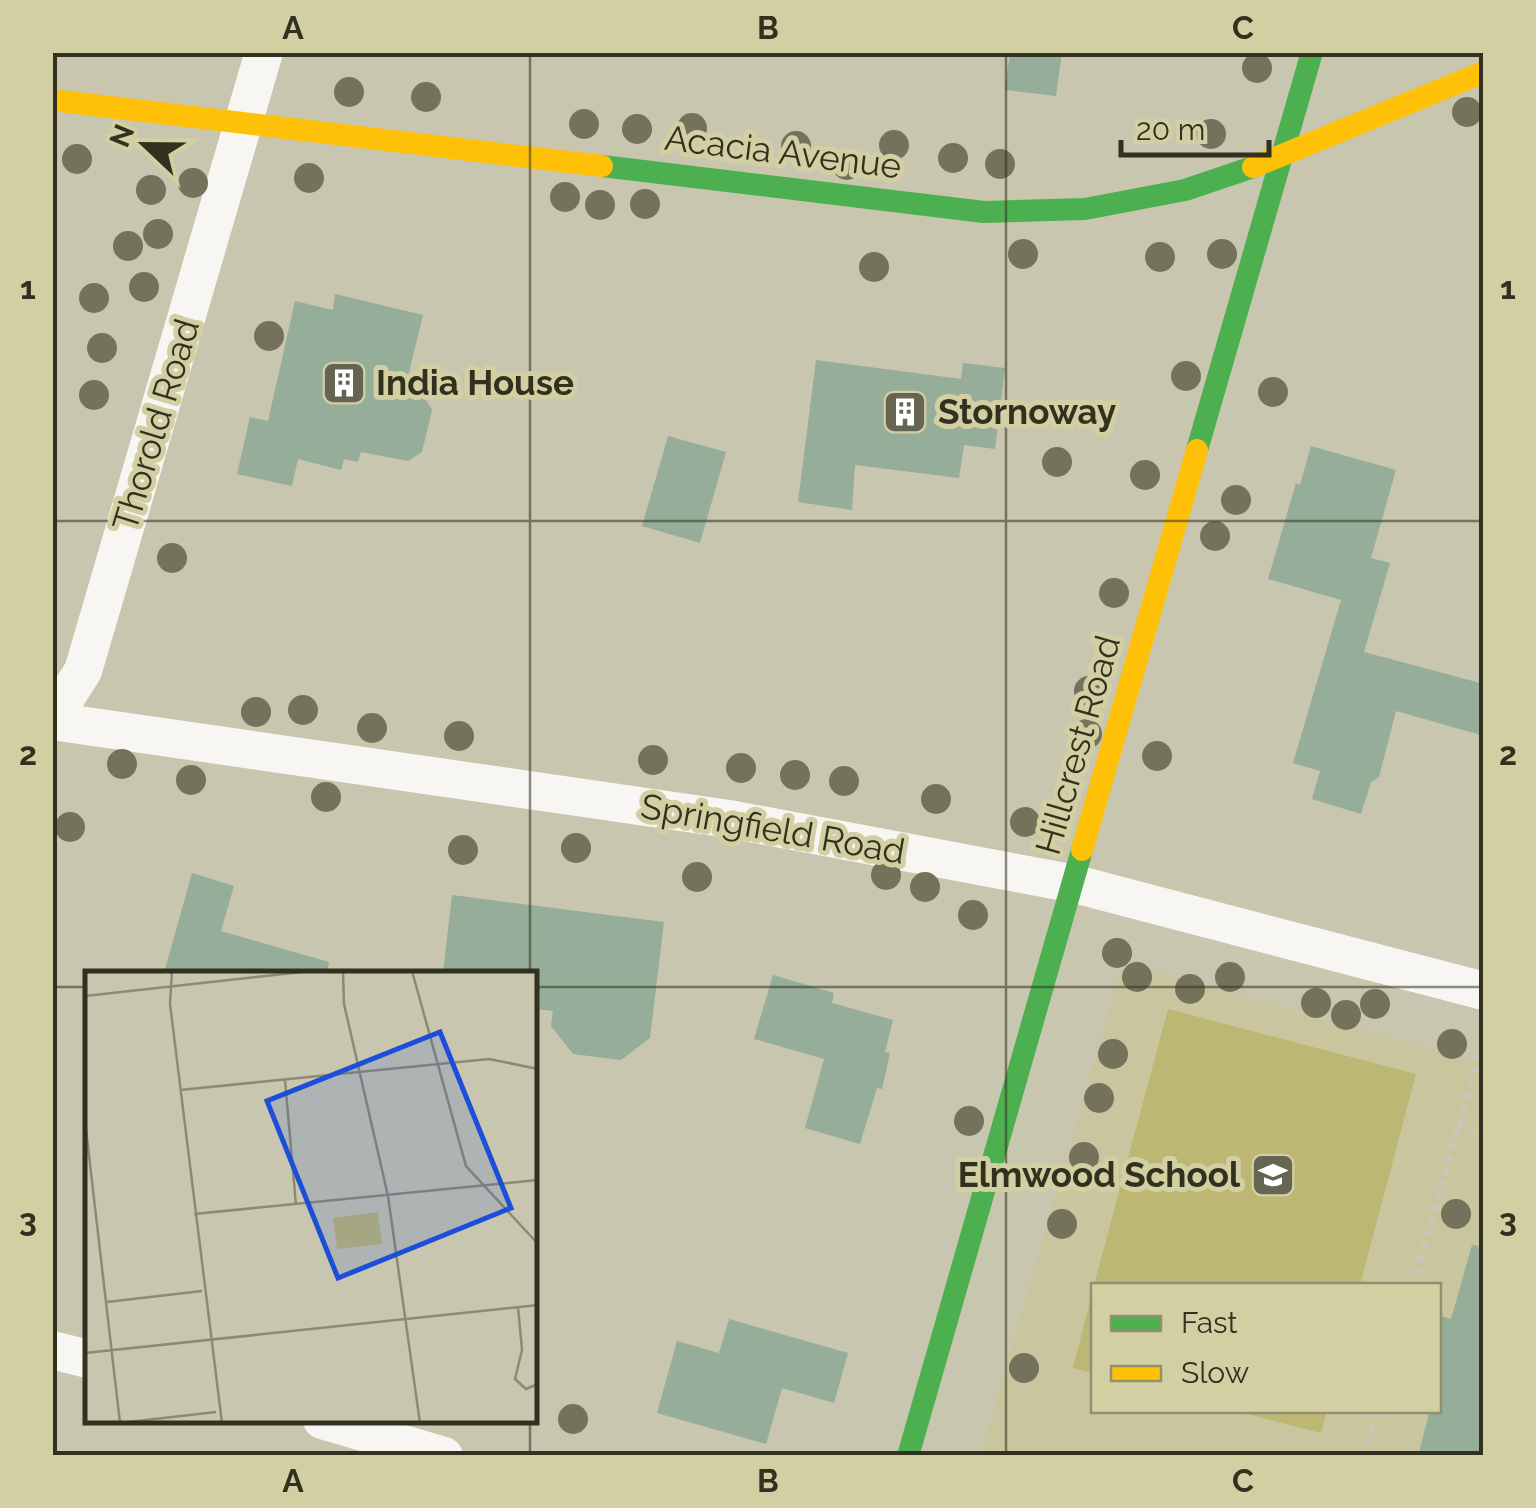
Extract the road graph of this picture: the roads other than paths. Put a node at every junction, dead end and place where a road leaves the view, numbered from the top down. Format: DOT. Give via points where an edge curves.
graph roads {
  1 [pos="264,52"];
  2 [pos="1312,52"];
  3 [pos="1484,72"];
  4 [pos="52,100"];
  5 [pos="245,124"];
  6 [pos="1282,152"];
  7 [pos="52,720"];
  8 [pos="1075,884"];
  9 [pos="1484,991"];
  10 [pos="52,1350"];
  11 [pos="85,1358"];
  12 [pos="332,1423"];
  13 [pos="444,1456"];
  14 [pos="908,1456"];
  1 -- 5 [label="street, Thorold Road"];
  2 -- 6 [label="street, Hillcrest Road"];
  3 -- 6 [label="street, Acacia Avenue"];
  4 -- 5 [label="street, Acacia Avenue"];
  5 -- 6 [label="street, Acacia Avenue" via="984,212 1085,210 1134,201 1238,173"];
  5 -- 7 [label="street, Thorold Road" via="83,671"];
  6 -- 8 [label="street, Hillcrest Road"];
  7 -- 8 [label="street, Springfield Road" via="710,816"];
  8 -- 9 [label="street, Springfield Road"];
  8 -- 14 [label="street, Hillcrest Road"];
  10 -- 11 [label="street"];
  12 -- 13 [label="street"];
}
